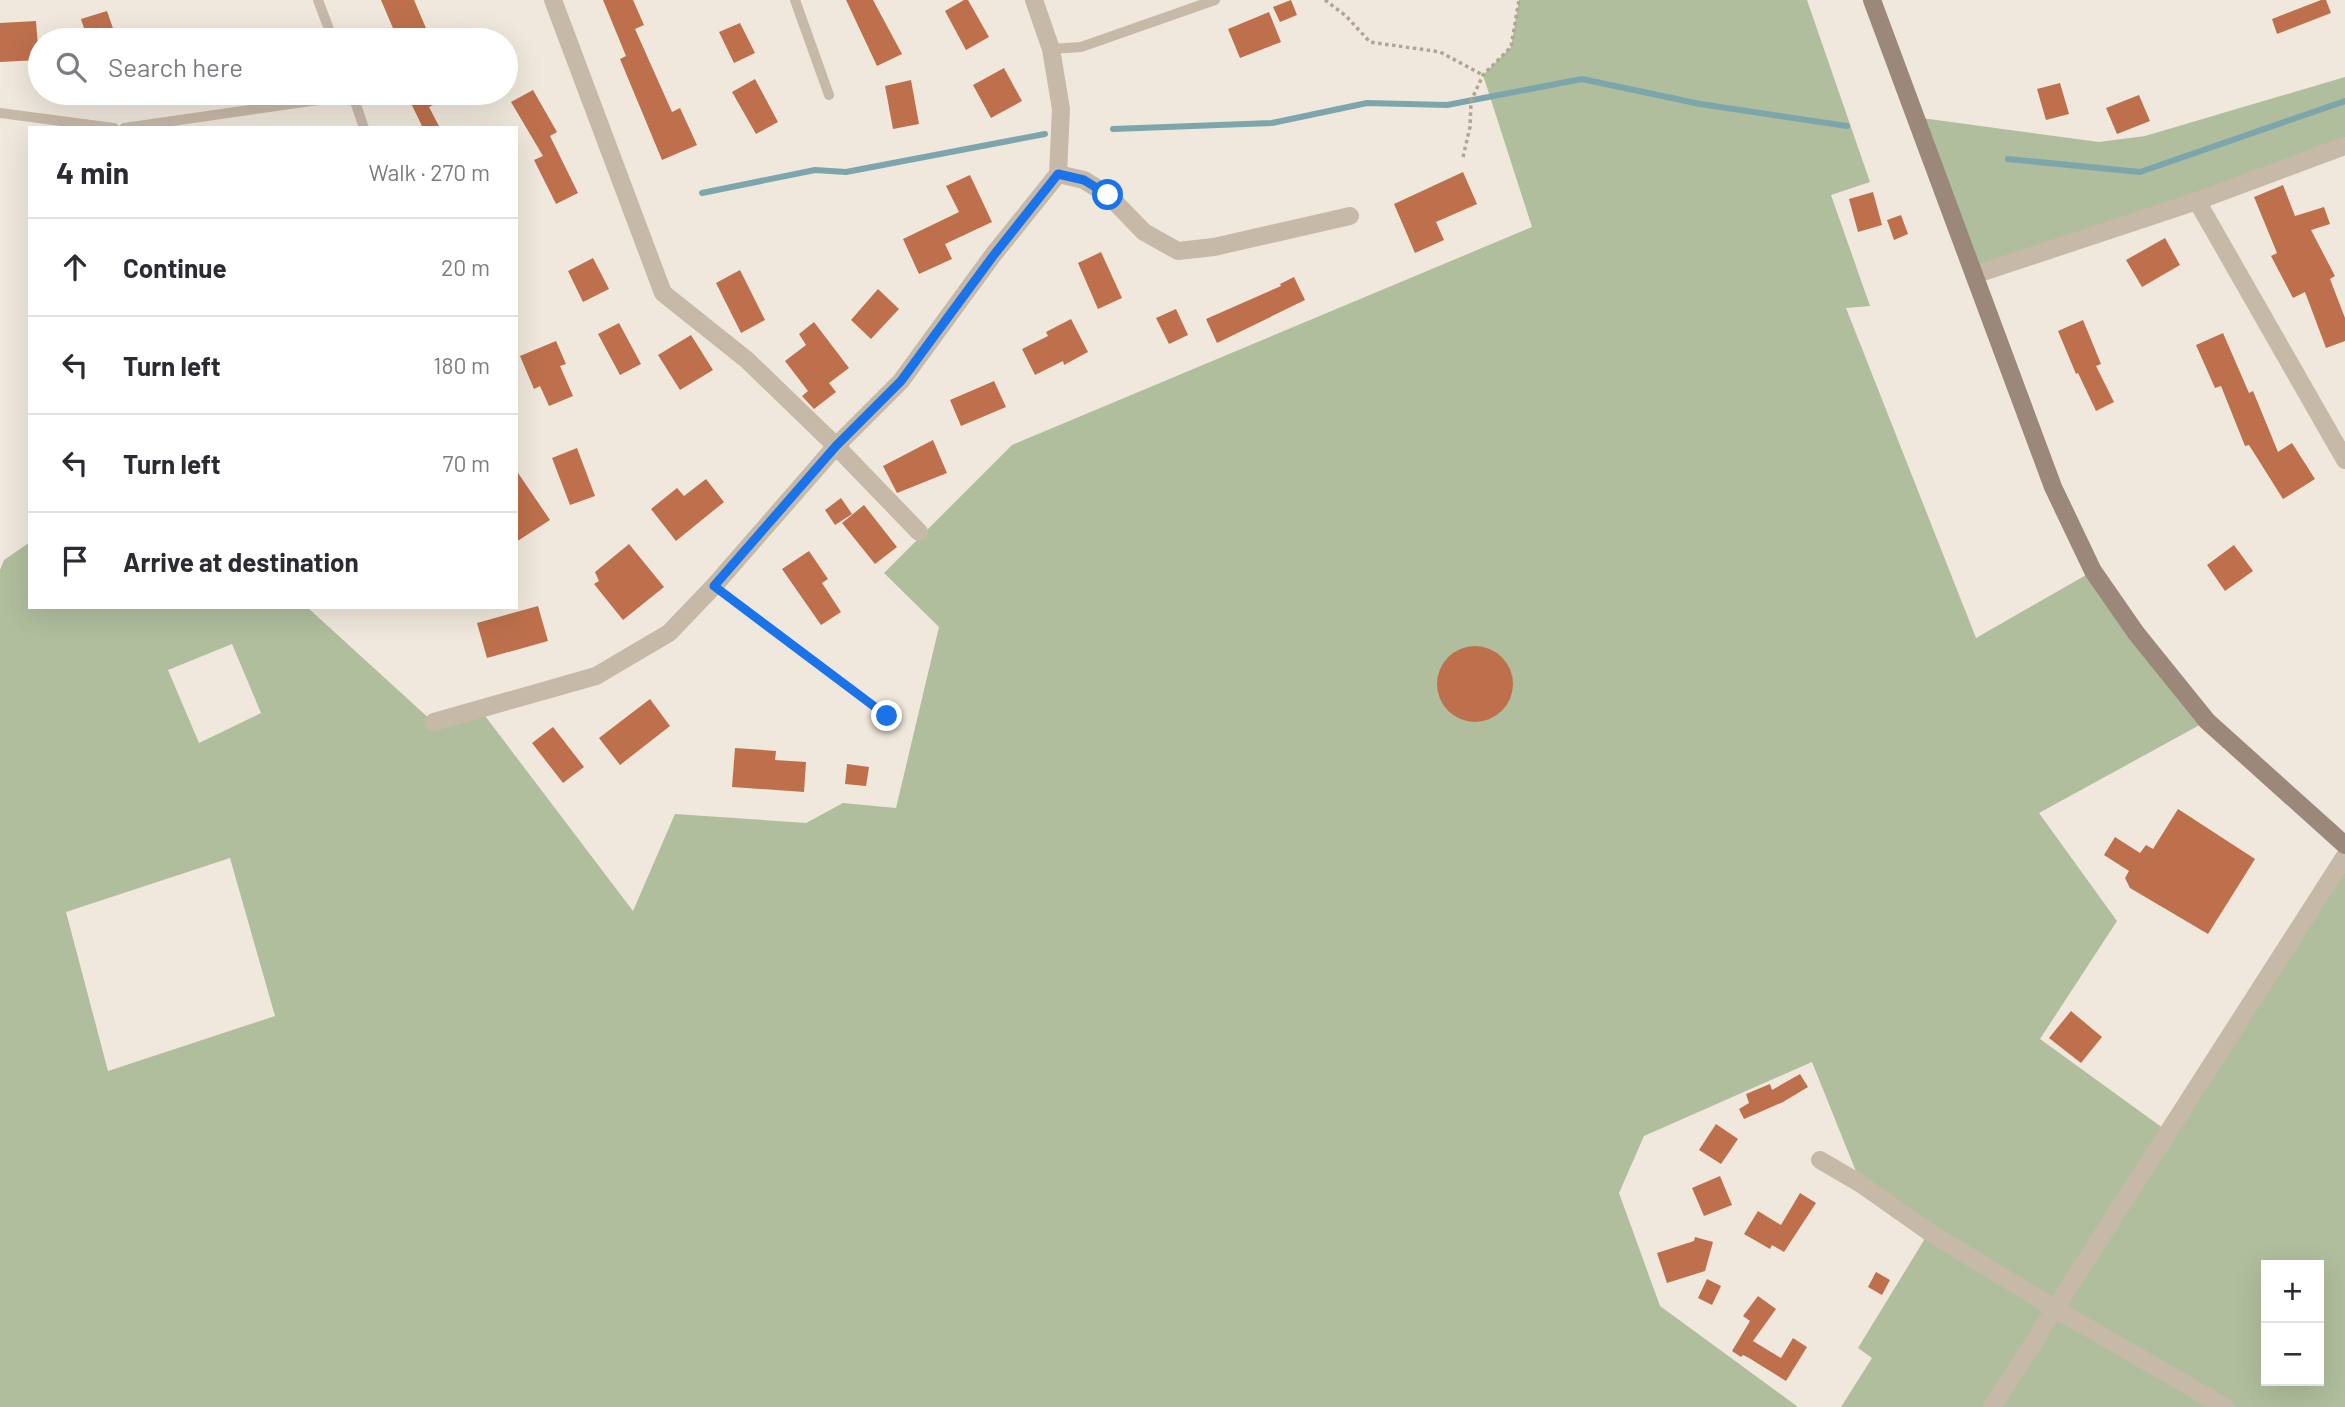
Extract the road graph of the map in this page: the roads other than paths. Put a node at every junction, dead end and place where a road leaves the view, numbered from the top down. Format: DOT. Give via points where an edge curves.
graph roads {
  1 [pos="318,0"];
  2 [pos="553,0"];
  3 [pos="795,0"];
  4 [pos="1034,0"];
  5 [pos="1215,0"];
  6 [pos="1872,0"];
  7 [pos="328,28"];
  8 [pos="1051,49"];
  9 [pos="829,95"];
  10 [pos="278,105"];
  11 [pos="356,105"];
  12 [pos="0,113"];
  13 [pos="99,126"];
  14 [pos="137,126"];
  15 [pos="363,126"];
  16 [pos="2345,146"];
  17 [pos="1058,174"];
  18 [pos="2197,201"];
  19 [pos="1350,216"];
  20 [pos="1974,275"];
  21 [pos="836,446"];
  22 [pos="2345,460"];
  23 [pos="919,532"];
  24 [pos="433,722"];
  25 [pos="2345,845"];
  26 [pos="2345,856"];
  27 [pos="1820,1160"];
  28 [pos="2054,1308"];
  29 [pos="1992,1407"];
  30 [pos="2225,1407"];
  1 -- 7 [label="lane"];
  2 -- 21 [label="street" via="663,293 747,360"];
  3 -- 9 [label="lane"];
  4 -- 8 [label="street"];
  5 -- 8 [label="lane" via="1081,47"];
  6 -- 20 [label="street"];
  8 -- 17 [label="street" via="1061,109"];
  10 -- 14 [label="lane"];
  11 -- 15 [label="lane"];
  12 -- 13 [label="lane"];
  16 -- 18 [label="street"];
  17 -- 19 [label="street" via="1084,180 1108,195 1144,232 1178,251"];
  17 -- 21 [label="street" via="901,381"];
  18 -- 20 [label="street"];
  18 -- 22 [label="street"];
  20 -- 25 [label="street" via="2053,486 2094,571 2136,633 2207,721"];
  21 -- 23 [label="street"];
  21 -- 24 [label="street" via="669,633 596,676"];
  26 -- 28 [label="street"];
  27 -- 28 [label="street"];
  28 -- 29 [label="street"];
  28 -- 30 [label="street"];
}
